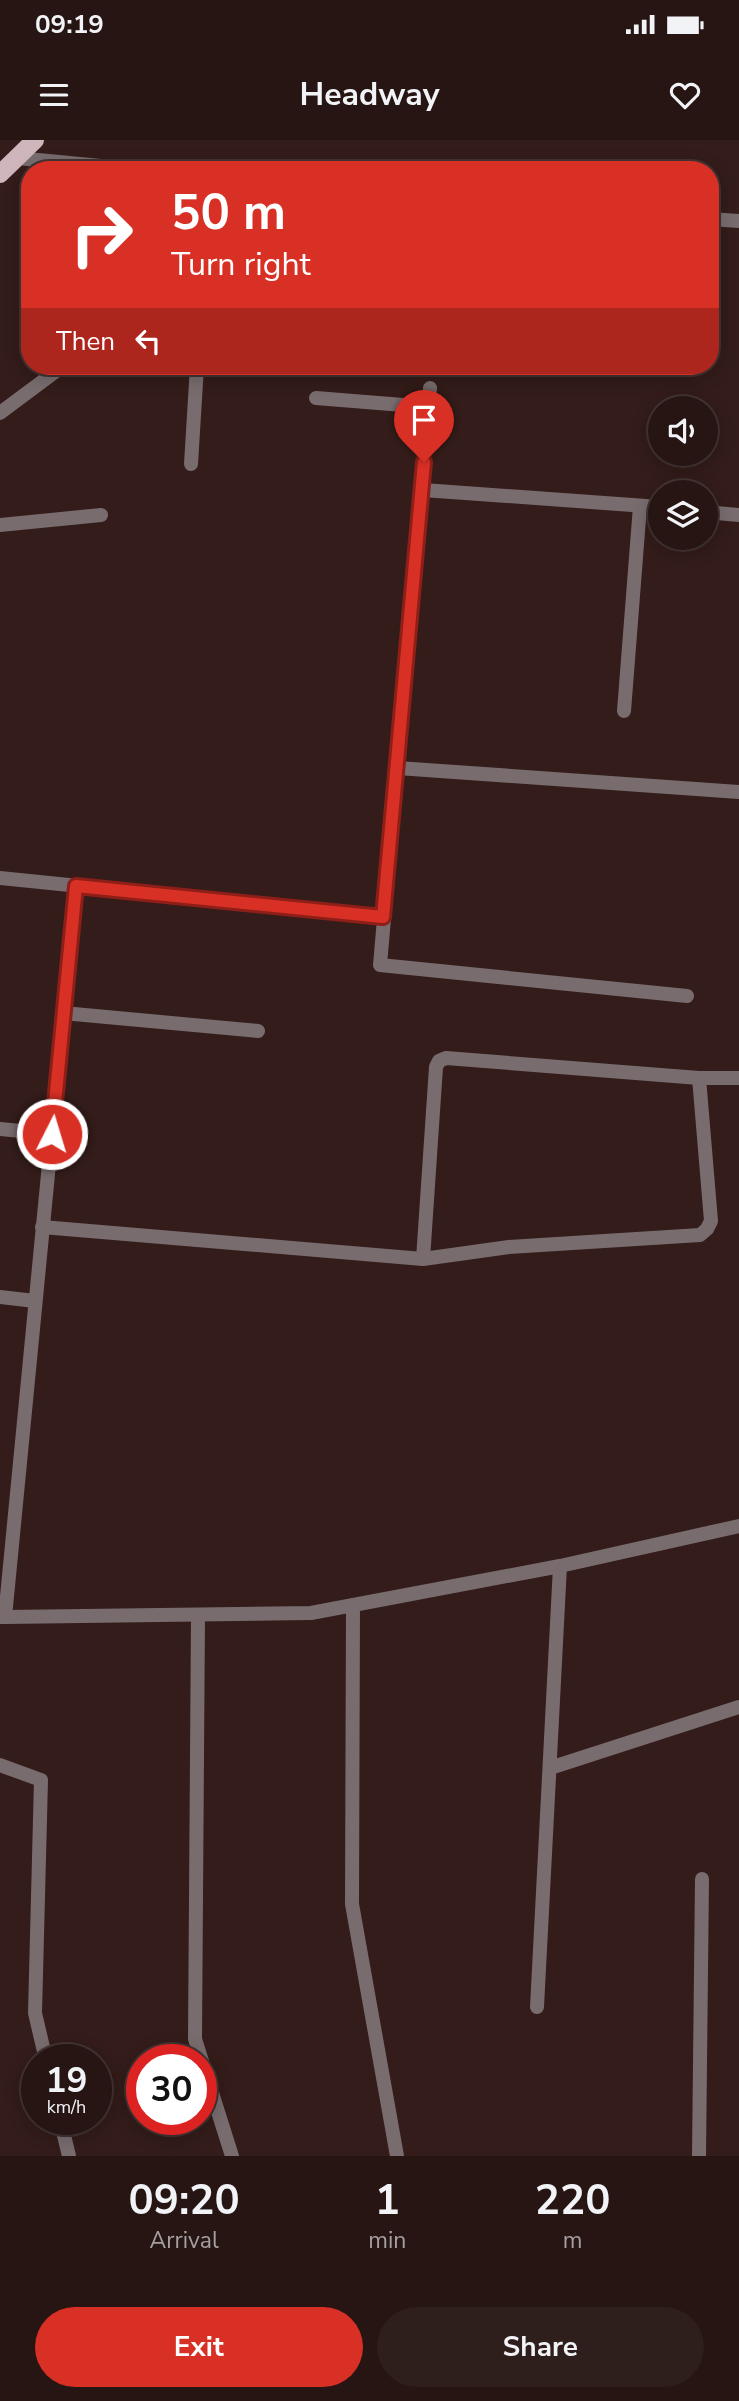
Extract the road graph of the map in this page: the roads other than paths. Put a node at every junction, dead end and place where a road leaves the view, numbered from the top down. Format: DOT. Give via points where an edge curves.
graph roads {
  1 [pos="35,140"];
  2 [pos="17,158"];
  3 [pos="48,161"];
  4 [pos="0,174"];
  5 [pos="719,220"];
  6 [pos="739,221"];
  7 [pos="51,375"];
  8 [pos="196,375"];
  9 [pos="430,388"];
  10 [pos="316,398"];
  11 [pos="428,407"];
  12 [pos="0,413"];
  13 [pos="191,464"];
  14 [pos="423,490"];
  15 [pos="640,506"];
  16 [pos="648,506"];
  17 [pos="718,513"];
  18 [pos="739,514"];
  19 [pos="101,515"];
  20 [pos="0,525"];
  21 [pos="624,711"];
  22 [pos="398,768"];
  23 [pos="739,792"];
  24 [pos="0,878"];
  25 [pos="76,886"];
  26 [pos="383,917"];
  27 [pos="687,996"];
  28 [pos="63,1013"];
  29 [pos="258,1031"];
  30 [pos="699,1078"];
  31 [pos="739,1078"];
  32 [pos="0,1129"];
  33 [pos="52,1134"];
  34 [pos="42,1227"];
  35 [pos="422,1259"];
  36 [pos="0,1297"];
  37 [pos="35,1301"];
  38 [pos="739,1526"];
  39 [pos="560,1566"];
  40 [pos="353,1605"];
  41 [pos="198,1615"];
  42 [pos="2,1617"];
  43 [pos="739,1707"];
  44 [pos="0,1765"];
  45 [pos="550,1768"];
  46 [pos="702,1879"];
  47 [pos="537,2007"];
  48 [pos="42,2044"];
  49 [pos="64,2135"];
  50 [pos="69,2156"];
  51 [pos="232,2156"];
  52 [pos="397,2156"];
  53 [pos="699,2156"];
  1 -- 2 [label="main road"];
  2 -- 3 [label="street"];
  2 -- 4 [label="main road"];
  5 -- 6 [label="street"];
  7 -- 12 [label="street"];
  8 -- 13 [label="street"];
  9 -- 11 [label="street"];
  10 -- 11 [label="street"];
  11 -- 14 [label="street"];
  14 -- 15 [label="street"];
  14 -- 22 [label="street"];
  15 -- 16 [label="street"];
  15 -- 21 [label="street"];
  17 -- 18 [label="street"];
  19 -- 20 [label="street"];
  22 -- 23 [label="street"];
  22 -- 26 [label="street"];
  24 -- 25 [label="street"];
  25 -- 26 [label="street"];
  25 -- 28 [label="street"];
  26 -- 27 [label="street" via="380,965 387,968"];
  28 -- 29 [label="street"];
  28 -- 33 [label="street"];
  30 -- 31 [label="street"];
  30 -- 35 [label="street" via="711,1221 700,1235 509,1247"];
  30 -- 35 [label="street" via="439,1061"];
  32 -- 33 [label="street"];
  33 -- 34 [label="street"];
  34 -- 35 [label="street"];
  34 -- 37 [label="street"];
  36 -- 37 [label="street"];
  37 -- 42 [label="street"];
  38 -- 39 [label="street"];
  39 -- 40 [label="street"];
  39 -- 45 [label="street"];
  40 -- 41 [label="street" via="311,1613"];
  40 -- 52 [label="street" via="352,1904"];
  41 -- 42 [label="street"];
  41 -- 51 [label="street" via="195,2039"];
  43 -- 45 [label="street"];
  44 -- 48 [label="street" via="41,1780 34,2013"];
  45 -- 47 [label="street"];
  46 -- 53 [label="street"];
  49 -- 50 [label="street"];
}
